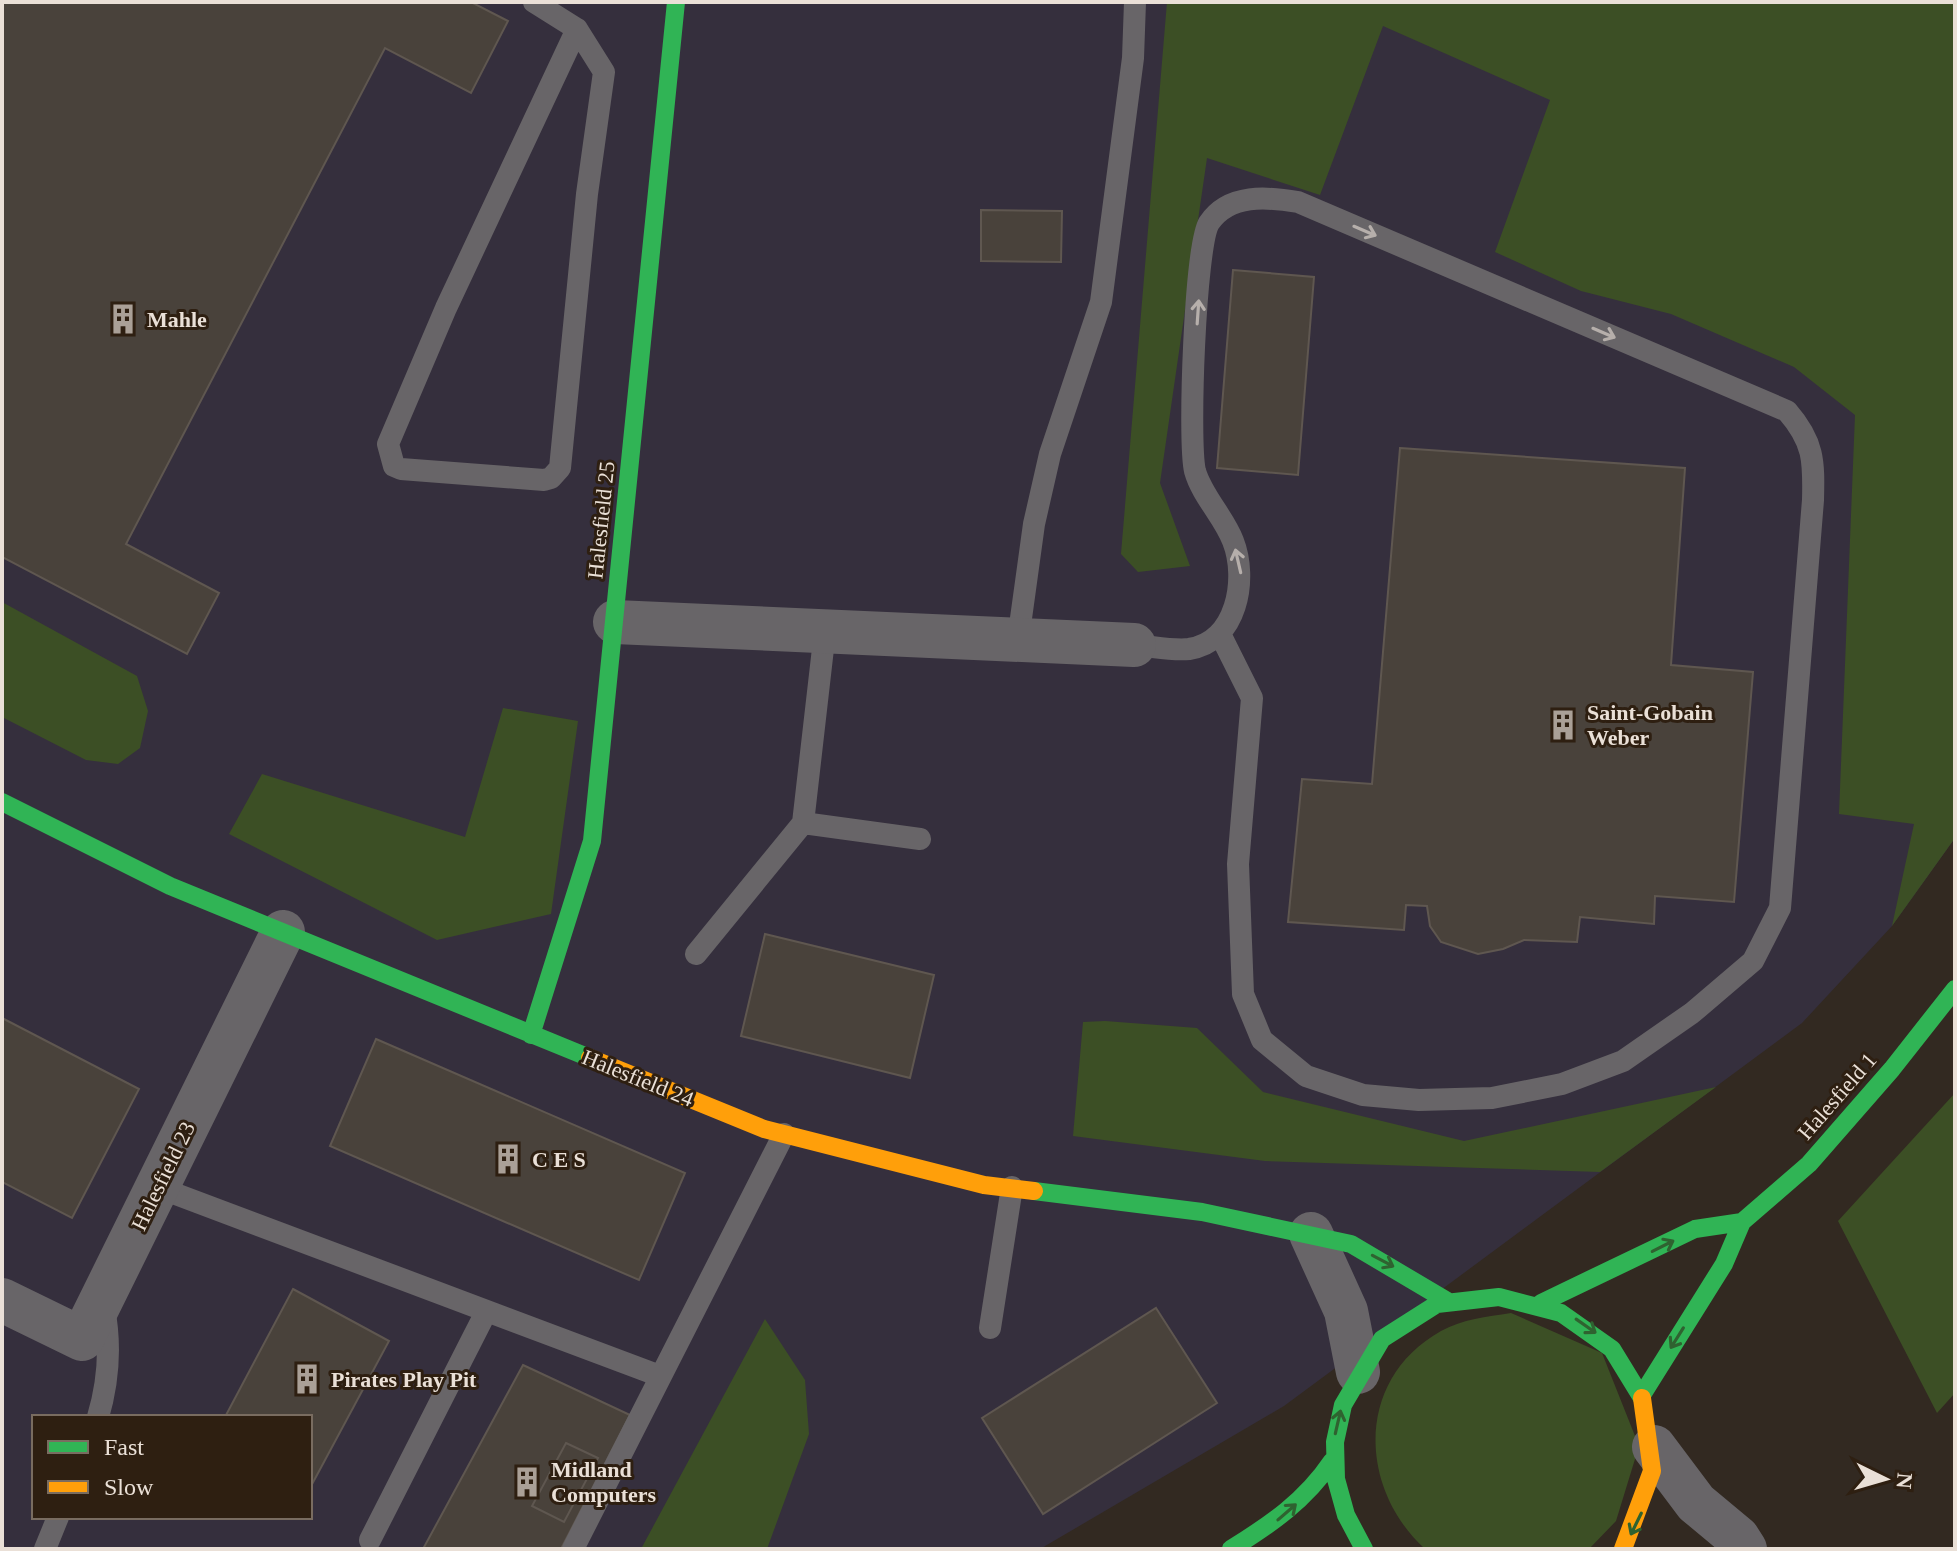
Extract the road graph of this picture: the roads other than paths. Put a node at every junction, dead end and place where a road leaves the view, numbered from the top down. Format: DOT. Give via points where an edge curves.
graph roads {
  1 [pos="534,2"];
  2 [pos="676,2"];
  3 [pos="1135,2"];
  4 [pos="577,29"];
  5 [pos="615,622"];
  6 [pos="825,631"];
  7 [pos="1220,634"];
  8 [pos="1018,640"];
  9 [pos="1134,645"];
  10 [pos="2,802"];
  11 [pos="803,823"];
  12 [pos="920,839"];
  13 [pos="283,932"];
  14 [pos="696,954"];
  15 [pos="1955,989"];
  16 [pos="531,1035"];
  17 [pos="784,1134"];
  18 [pos="157,1187"];
  19 [pos="1012,1187"];
  20 [pos="1742,1222"];
  21 [pos="1311,1234"];
  22 [pos="102,1299"];
  23 [pos="2,1300"];
  24 [pos="1449,1302"];
  25 [pos="1541,1303"];
  26 [pos="486,1312"];
  27 [pos="990,1328"];
  28 [pos="1358,1372"];
  29 [pos="660,1376"];
  30 [pos="1642,1395"];
  31 [pos="99,1415"];
  32 [pos="1654,1447"];
  33 [pos="1332,1461"];
  34 [pos="57,1519"];
  35 [pos="370,1540"];
  36 [pos="45,1549"];
  37 [pos="573,1549"];
  38 [pos="1231,1549"];
  39 [pos="1364,1549"];
  40 [pos="1623,1549"];
  41 [pos="1745,1549"];
  1 -- 4 [label="lane"];
  2 -- 5 [label="street, Halesfield 25"];
  3 -- 8 [label="lane" via="1133,58 1101,302 1050,454"];
  4 -- 4 [label="lane" via="604,72 560,468 544,480 401,469 394,466 388,444"];
  5 -- 6 [label="street"];
  5 -- 16 [label="street, Halesfield 25" via="592,841"];
  6 -- 8 [label="street"];
  6 -- 11 [label="lane"];
  7 -- 7 [label="lane, one-way" via="1235,609 1241,575 1233,541 1195,472 1191,425 1208,225 1242,200 1298,202 1787,411 1806,432 1814,464 1813,500 1780,908 1753,961 1692,1013 1623,1061 1562,1084 1492,1098 1419,1100 1363,1095 1306,1076 1262,1040 1243,994 1238,864 1252,698"];
  7 -- 9 [label="lane" via="1189,649"];
  8 -- 9 [label="street"];
  10 -- 13 [label="street, Halesfield 24" via="170,886"];
  11 -- 12 [label="lane"];
  11 -- 14 [label="lane"];
  13 -- 16 [label="street, Halesfield 24"];
  13 -- 18 [label="street, Halesfield 23"];
  15 -- 20 [label="street, Halesfield 1" via="1809,1164"];
  16 -- 17 [label="street, Halesfield 24"];
  17 -- 19 [label="street, Halesfield 24" via="984,1185"];
  17 -- 29 [label="lane"];
  18 -- 22 [label="street, Halesfield 23"];
  18 -- 26 [label="lane"];
  19 -- 21 [label="street, Halesfield 24" via="1202,1212"];
  19 -- 27 [label="lane"];
  25 -- 20 [label="street, one-way" via="1695,1229"];
  20 -- 30 [label="street, Halesfield 1, one-way" via="1724,1264"];
  21 -- 24 [label="street, Halesfield 24, one-way" via="1351,1244"];
  21 -- 28 [label="street" via="1346,1311"];
  22 -- 23 [label="street, Halesfield 23" via="82,1339"];
  22 -- 31 [label="lane" via="109,1335"];
  24 -- 25 [label="street" via="1495,1295"];
  24 -- 28 [label="street" via="1407,1322 1371,1352"];
  25 -- 30 [label="street, one-way" via="1602,1338"];
  26 -- 29 [label="lane"];
  26 -- 35 [label="lane"];
  33 -- 28 [label="street, one-way" via="1340,1414"];
  29 -- 37 [label="lane"];
  30 -- 32 [label="street"];
  32 -- 40 [label="street, one-way" via="1647,1500"];
  32 -- 41 [label="street" via="1696,1503"];
  38 -- 33 [label="street, one-way" via="1284,1516"];
  33 -- 39 [label="street" via="1344,1510"];
  34 -- 36 [label="lane"];
}
